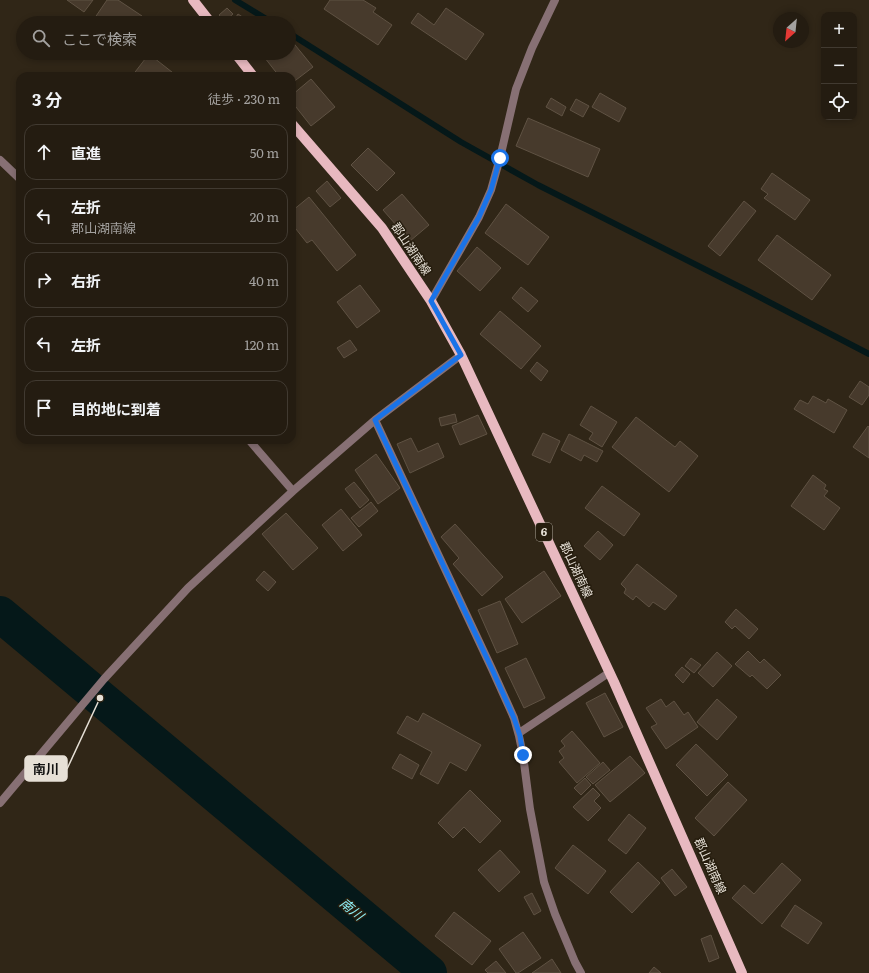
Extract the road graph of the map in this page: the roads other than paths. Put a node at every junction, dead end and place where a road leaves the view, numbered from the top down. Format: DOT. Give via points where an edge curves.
graph roads {
  1 [pos="193,0"];
  2 [pos="555,0"];
  3 [pos="206,16"];
  4 [pos="240,60"];
  5 [pos="250,72"];
  6 [pos="296,129"];
  7 [pos="0,160"];
  8 [pos="16,175"];
  9 [pos="431,301"];
  10 [pos="461,355"];
  11 [pos="375,420"];
  12 [pos="252,444"];
  13 [pos="293,491"];
  14 [pos="610,672"];
  15 [pos="519,733"];
  16 [pos="0,803"];
  17 [pos="581,973"];
  18 [pos="742,973"];
  1 -- 3 [label="main road"];
  2 -- 9 [label="street" via="532,48 516,90 491,190 479,217"];
  4 -- 5 [label="main road"];
  6 -- 9 [label="main road, 郡山湖南線 / 6" via="382,228"];
  7 -- 8 [label="street"];
  9 -- 10 [label="main road, 郡山湖南線 / 6"];
  10 -- 11 [label="street"];
  10 -- 14 [label="main road, 郡山湖南線 / 6"];
  11 -- 13 [label="street"];
  11 -- 15 [label="street" via="492,669"];
  12 -- 13 [label="street"];
  13 -- 16 [label="street" via="188,588 82,704"];
  14 -- 15 [label="street"];
  14 -- 18 [label="main road, 郡山湖南線 / 6"];
  15 -- 17 [label="street" via="544,882"];
}
